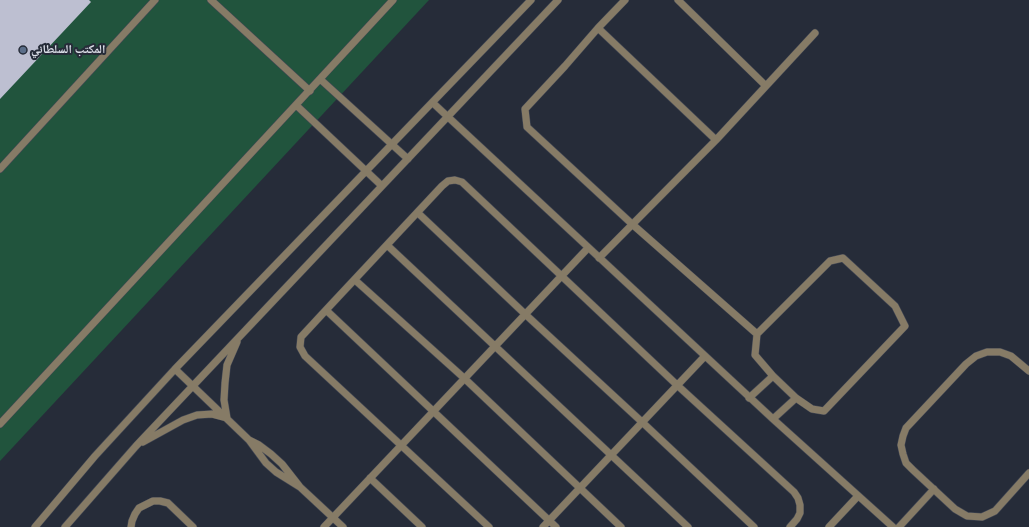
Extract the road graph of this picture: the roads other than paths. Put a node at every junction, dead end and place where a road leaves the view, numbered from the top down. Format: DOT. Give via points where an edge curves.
graph roads {
  1 [pos="155,0"];
  2 [pos="211,0"];
  3 [pos="393,0"];
  4 [pos="531,0"];
  5 [pos="558,0"];
  6 [pos="625,0"];
  7 [pos="678,0"];
  8 [pos="598,28"];
  9 [pos="815,33"];
  10 [pos="320,79"];
  11 [pos="766,86"];
  12 [pos="310,91"];
  13 [pos="433,103"];
  14 [pos="296,105"];
  15 [pos="448,117"];
  16 [pos="716,140"];
  17 [pos="392,144"];
  18 [pos="408,159"];
  19 [pos="0,169"];
  20 [pos="366,171"];
  21 [pos="382,186"];
  22 [pos="418,213"];
  23 [pos="632,224"];
  24 [pos="387,246"];
  25 [pos="588,248"];
  26 [pos="599,258"];
  27 [pos="561,276"];
  28 [pos="355,280"];
  29 [pos="326,310"];
  30 [pos="525,314"];
  31 [pos="242,333"];
  32 [pos="757,334"];
  33 [pos="494,347"];
  34 [pos="705,356"];
  35 [pos="175,369"];
  36 [pos="1029,371"];
  37 [pos="773,376"];
  38 [pos="464,378"];
  39 [pos="677,385"];
  40 [pos="193,386"];
  41 [pos="749,398"];
  42 [pos="796,398"];
  43 [pos="432,412"];
  44 [pos="227,418"];
  45 [pos="773,420"];
  46 [pos="642,422"];
  47 [pos="0,424"];
  48 [pos="401,445"];
  49 [pos="136,446"];
  50 [pos="611,455"];
  51 [pos="1029,473"];
  52 [pos="370,478"];
  53 [pos="580,488"];
  54 [pos="934,489"];
  55 [pos="858,496"];
  56 [pos="333,518"];
  57 [pos="549,520"];
  58 [pos="35,527"];
  59 [pos="66,527"];
  60 [pos="131,527"];
  61 [pos="193,527"];
  62 [pos="324,527"];
  63 [pos="343,527"];
  64 [pos="422,527"];
  65 [pos="489,527"];
  66 [pos="543,527"];
  67 [pos="556,527"];
  68 [pos="621,527"];
  69 [pos="688,527"];
  70 [pos="754,527"];
  71 [pos="790,527"];
  72 [pos="829,527"];
  73 [pos="893,527"];
  74 [pos="899,527"];
  1 -- 19 [label="lane"];
  2 -- 12 [label="lane"];
  3 -- 10 [label="lane"];
  4 -- 13 [label="lane"];
  5 -- 15 [label="lane"];
  6 -- 8 [label="lane"];
  7 -- 11 [label="lane"];
  8 -- 16 [label="lane"];
  8 -- 23 [label="lane" via="525,109 527,127"];
  9 -- 11 [label="lane"];
  10 -- 12 [label="lane"];
  10 -- 17 [label="lane"];
  11 -- 16 [label="lane"];
  12 -- 14 [label="lane"];
  13 -- 15 [label="lane"];
  13 -- 17 [label="lane"];
  14 -- 20 [label="lane"];
  14 -- 47 [label="lane"];
  15 -- 18 [label="lane"];
  15 -- 25 [label="lane"];
  16 -- 23 [label="lane"];
  17 -- 18 [label="lane"];
  17 -- 20 [label="lane"];
  18 -- 21 [label="lane"];
  20 -- 21 [label="lane"];
  20 -- 35 [label="lane"];
  21 -- 31 [label="lane"];
  22 -- 24 [label="lane"];
  22 -- 27 [label="lane" via="448,181 462,182"];
  22 -- 30 [label="lane"];
  23 -- 26 [label="lane"];
  23 -- 32 [label="lane"];
  24 -- 28 [label="lane"];
  24 -- 33 [label="lane"];
  25 -- 26 [label="lane"];
  25 -- 27 [label="lane"];
  26 -- 34 [label="lane"];
  27 -- 30 [label="lane"];
  27 -- 39 [label="lane"];
  28 -- 29 [label="lane"];
  28 -- 38 [label="lane"];
  29 -- 43 [label="lane"];
  29 -- 48 [label="lane" via="301,337 302,352"];
  30 -- 33 [label="lane"];
  30 -- 46 [label="lane"];
  31 -- 40 [label="lane"];
  31 -- 44 [label="lane" via="227,365"];
  32 -- 37 [label="lane" via="755,355"];
  32 -- 42 [label="lane" via="830,261 843,258 896,306 904,326 824,411 812,409"];
  33 -- 38 [label="lane"];
  33 -- 50 [label="lane"];
  34 -- 39 [label="lane"];
  34 -- 41 [label="lane"];
  35 -- 40 [label="lane"];
  35 -- 58 [label="lane" via="95,456"];
  36 -- 54 [label="lane" via="1012,356 1000,352 987,352 976,356 906,428 901,445 906,463"];
  37 -- 41 [label="lane"];
  37 -- 42 [label="lane"];
  38 -- 43 [label="lane"];
  38 -- 53 [label="lane"];
  39 -- 46 [label="lane"];
  39 -- 71 [label="lane" via="794,492 798,498 800,512"];
  40 -- 44 [label="lane"];
  40 -- 49 [label="lane"];
  41 -- 45 [label="lane"];
  42 -- 45 [label="lane"];
  43 -- 48 [label="lane"];
  43 -- 57 [label="lane"];
  44 -- 49 [label="lane" via="212,414 197,415"];
  44 -- 56 [label="lane" via="249,440 282,464 300,487"];
  45 -- 55 [label="lane"];
  46 -- 50 [label="lane"];
  46 -- 70 [label="lane"];
  48 -- 52 [label="lane"];
  48 -- 65 [label="lane"];
  49 -- 59 [label="lane"];
  50 -- 53 [label="lane"];
  50 -- 69 [label="lane"];
  51 -- 54 [label="lane" via="995,511 982,517 961,513"];
  52 -- 56 [label="lane"];
  52 -- 64 [label="lane"];
  53 -- 57 [label="lane"];
  53 -- 68 [label="lane"];
  54 -- 74 [label="lane"];
  55 -- 72 [label="lane"];
  55 -- 73 [label="lane"];
  56 -- 62 [label="lane"];
  56 -- 63 [label="lane"];
  57 -- 66 [label="lane"];
  57 -- 67 [label="lane"];
  60 -- 61 [label="lane" via="139,508 153,501 160,501 168,503"];
}
